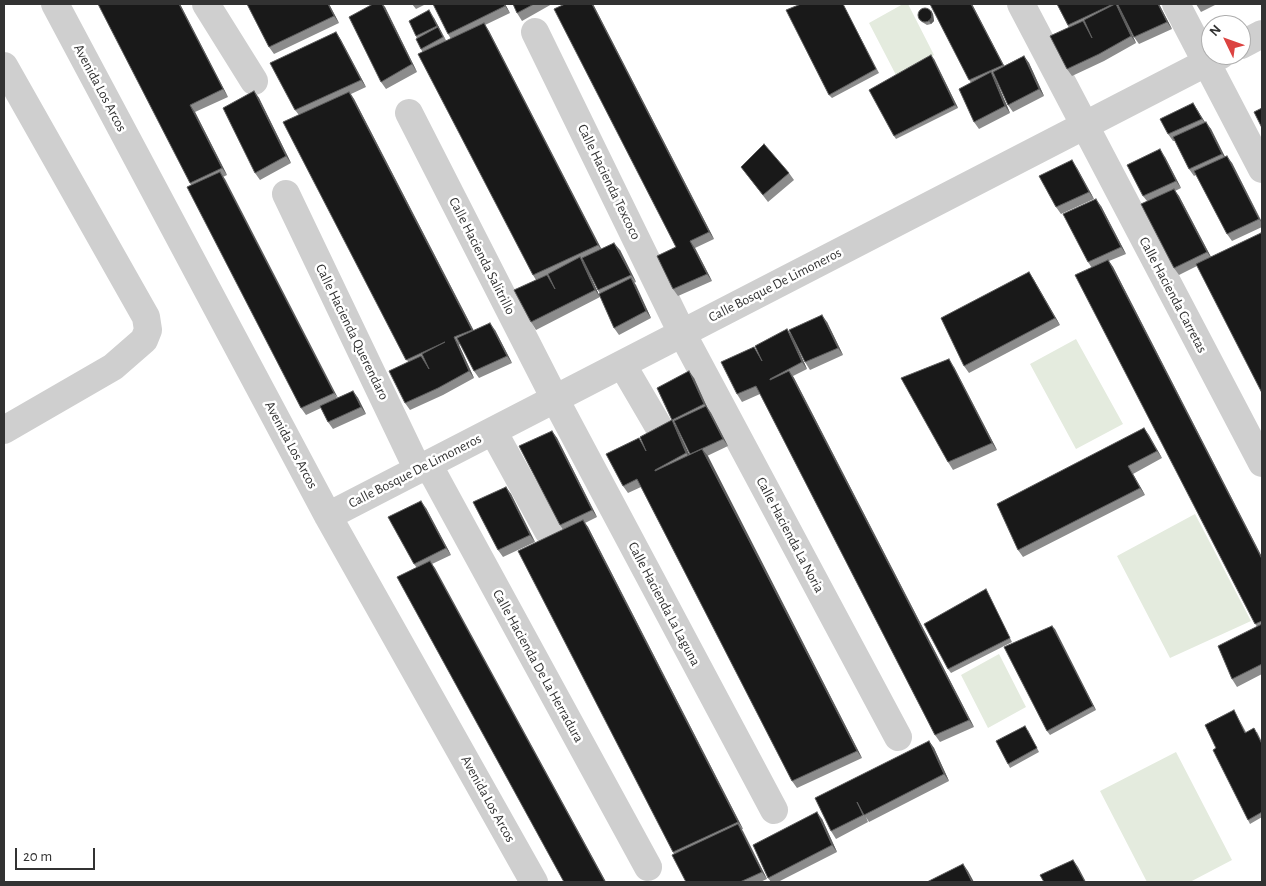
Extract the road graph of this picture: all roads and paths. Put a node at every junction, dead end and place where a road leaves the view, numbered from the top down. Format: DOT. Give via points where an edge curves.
graph roads {
  1 [pos="55,4"];
  2 [pos="206,4"];
  3 [pos="1021,4"];
  4 [pos="1176,4"];
  5 [pos="535,32"];
  6 [pos="1201,40"];
  7 [pos="1202,65"];
  8 [pos="1217,65"];
  9 [pos="4,66"];
  10 [pos="254,81"];
  11 [pos="409,113"];
  12 [pos="1085,126"];
  13 [pos="1262,169"];
  14 [pos="286,194"];
  15 [pos="682,333"];
  16 [pos="622,364"];
  17 [pos="554,399"];
  18 [pos="660,429"];
  19 [pos="4,430"];
  20 [pos="493,431"];
  21 [pos="1262,463"];
  22 [pos="423,467"];
  23 [pos="328,516"];
  24 [pos="548,531"];
  25 [pos="898,737"];
  26 [pos="774,810"];
  27 [pos="648,867"];
  28 [pos="534,882"];
  1 -- 23 [label="street, Avenida Los Arcos"];
  2 -- 10 [label="street"];
  3 -- 12 [label="street, Calle Hacienda Carretas"];
  4 -- 6 [label="street"];
  5 -- 15 [label="street, Calle Hacienda Texcoco"];
  7 -- 12 [label="street, Calle Bosque De Limoneros"];
  8 -- 13 [label="street"];
  9 -- 19 [label="street" via="146,317 148,330 144,340 113,367"];
  11 -- 17 [label="street, Calle Hacienda Salitrillo"];
  12 -- 15 [label="street, Calle Bosque De Limoneros"];
  12 -- 21 [label="street, Calle Hacienda Carretas"];
  14 -- 22 [label="street, Calle Hacienda Querendaro"];
  15 -- 16 [label="street, Calle Bosque De Limoneros"];
  15 -- 25 [label="street, Calle Hacienda La Noria"];
  16 -- 17 [label="street, Calle Bosque De Limoneros"];
  16 -- 18 [label="street"];
  17 -- 20 [label="street, Calle Bosque De Limoneros"];
  17 -- 26 [label="street, Calle Hacienda La Laguna"];
  20 -- 22 [label="street, Calle Bosque De Limoneros"];
  20 -- 24 [label="street"];
  22 -- 23 [label="street, Calle Bosque De Limoneros"];
  22 -- 27 [label="street, Calle Hacienda De La Herradura"];
  23 -- 28 [label="street, Avenida Los Arcos"];
}
